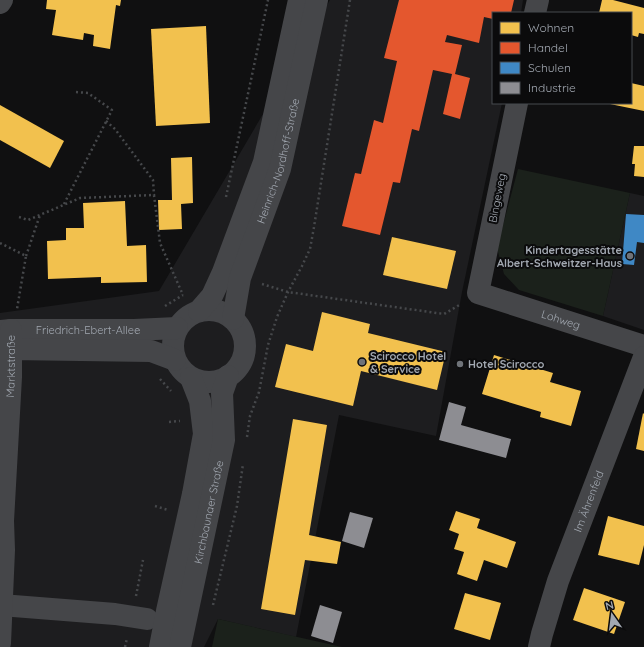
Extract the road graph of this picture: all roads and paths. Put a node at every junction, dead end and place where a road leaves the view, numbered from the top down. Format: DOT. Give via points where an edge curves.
graph roads {
  1 [pos="2,0"];
  2 [pos="268,0"];
  3 [pos="298,0"];
  4 [pos="317,0"];
  5 [pos="350,0"];
  6 [pos="538,0"];
  7 [pos="0,3"];
  8 [pos="535,12"];
  9 [pos="76,92"];
  10 [pos="517,104"];
  11 [pos="106,121"];
  12 [pos="154,195"];
  13 [pos="226,197"];
  14 [pos="64,204"];
  15 [pos="40,215"];
  16 [pos="19,217"];
  17 [pos="0,243"];
  18 [pos="26,256"];
  19 [pos="187,292"];
  20 [pos="288,292"];
  21 [pos="478,293"];
  22 [pos="183,295"];
  23 [pos="163,307"];
  24 [pos="198,311"];
  25 [pos="233,319"];
  26 [pos="177,328"];
  27 [pos="8,334"];
  28 [pos="644,346"];
  29 [pos="644,357"];
  30 [pos="175,360"];
  31 [pos="158,376"];
  32 [pos="228,376"];
  33 [pos="6,378"];
  34 [pos="191,378"];
  35 [pos="173,394"];
  36 [pos="182,421"];
  37 [pos="169,422"];
  38 [pos="247,439"];
  39 [pos="244,461"];
  40 [pos="155,506"];
  41 [pos="169,511"];
  42 [pos="2,521"];
  43 [pos="143,560"];
  44 [pos="213,607"];
  45 [pos="3,615"];
  46 [pos="140,618"];
  47 [pos="0,643"];
  48 [pos="160,647"];
  49 [pos="180,647"];
  50 [pos="539,647"];
  1 -- 7 [label="street"];
  2 -- 13 [label="path"];
  3 -- 24 [label="street, Heinrich-Nordhoff-Straße" via="264,162 223,272 212,296"];
  4 -- 25 [label="street, Heinrich-Nordhoff-Straße" via="280,169 240,278"];
  5 -- 20 [label="path" via="313,234 307,254"];
  6 -- 8 [label="street"];
  9 -- 11 [label="path" via="88,93 112,110"];
  10 -- 21 [label="street, Bingeweg"];
  11 -- 12 [label="path" via="115,128 153,180"];
  11 -- 14 [label="path"];
  12 -- 14 [label="path" via="80,198"];
  12 -- 22 [label="path" via="160,243"];
  14 -- 15 [label="path"];
  15 -- 16 [label="path" via="28,220"];
  15 -- 18 [label="path"];
  17 -- 18 [label="path"];
  18 -- 27 [label="path"];
  19 -- 22 [label="path"];
  20 -- 21 [label="path" via="444,314"];
  20 -- 38 [label="path" via="268,345 259,392 250,416"];
  21 -- 28 [label="street, Lohweg"];
  22 -- 23 [label="path"];
  24 -- 25 [label="street" via="211,309 223,312"];
  24 -- 26 [label="street" via="183,320"];
  25 -- 32 [label="street" via="239,325 245,349 239,365"];
  26 -- 27 [label="street, Friedrich-Ebert-Allee"];
  26 -- 30 [label="street" via="172,349"];
  27 -- 30 [label="street, Friedrich-Ebert-Allee" via="151,351"];
  27 -- 33 [label="street, Marktstraße"];
  29 -- 50 [label="street, Im Ährenfeld" via="558,582"];
  30 -- 34 [label="street"];
  31 -- 35 [label="path"];
  32 -- 34 [label="street" via="210,382"];
  32 -- 49 [label="street, Kirchbaunaer Straße" via="222,393 224,440"];
  33 -- 42 [label="street, Marktstraße" via="8,445"];
  34 -- 48 [label="street, Kirchbaunaer Straße" via="200,401 204,434"];
  36 -- 37 [label="path"];
  39 -- 44 [label="path" via="237,506"];
  40 -- 41 [label="path"];
  42 -- 45 [label="street, Marktstraße"];
  43 -- 46 [label="path"];
  45 -- 46 [label="street"];
  45 -- 47 [label="street, Marktstraße"];
}
